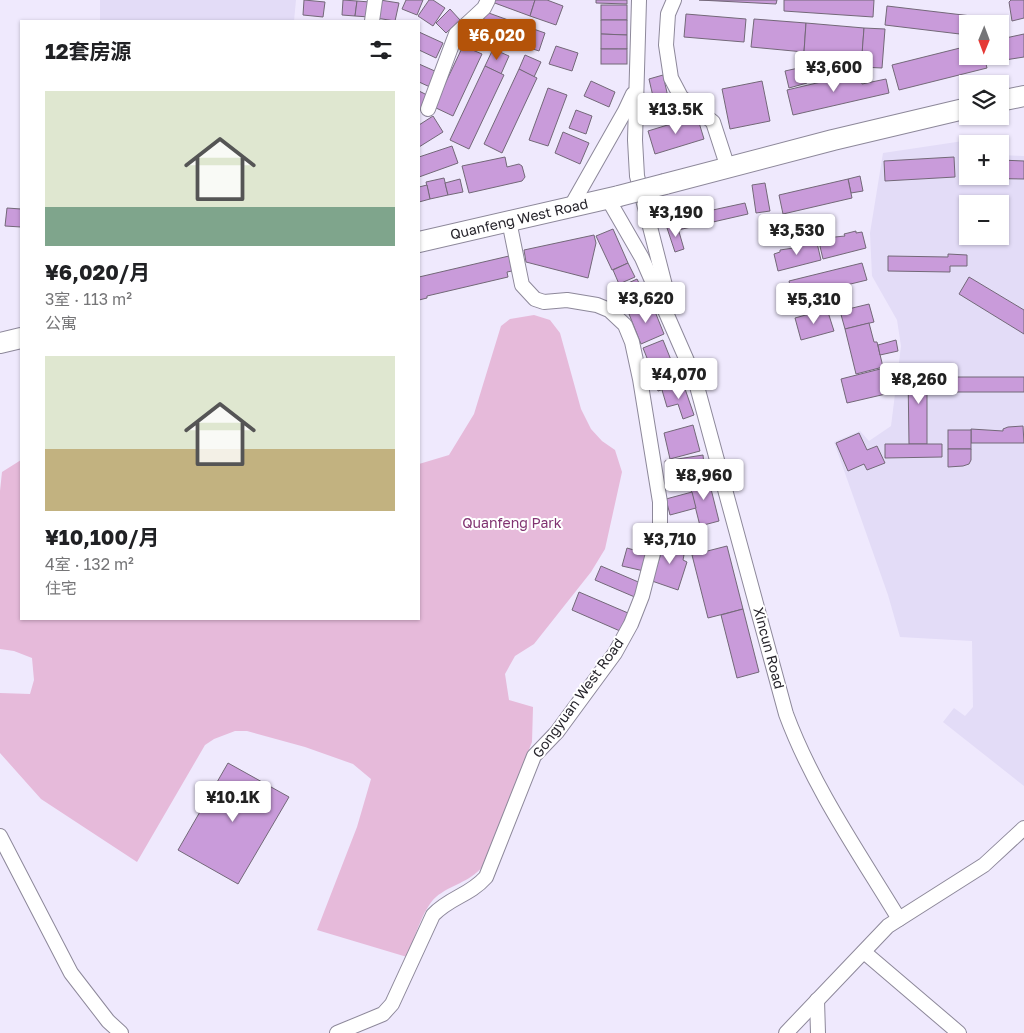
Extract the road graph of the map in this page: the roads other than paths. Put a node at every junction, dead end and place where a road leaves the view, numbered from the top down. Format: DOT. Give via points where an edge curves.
graph roads {
  1 [pos="375,0"];
  2 [pos="488,0"];
  3 [pos="639,0"];
  4 [pos="674,0"];
  5 [pos="372,20"];
  6 [pos="636,81"];
  7 [pos="1024,96"];
  8 [pos="1009,99"];
  9 [pos="428,109"];
  10 [pos="959,110"];
  11 [pos="728,168"];
  12 [pos="613,197"];
  13 [pos="570,208"];
  14 [pos="509,221"];
  15 [pos="420,242"];
  16 [pos="20,338"];
  17 [pos="0,343"];
  18 [pos="685,358"];
  19 [pos="1024,828"];
  20 [pos="0,836"];
  21 [pos="899,919"];
  22 [pos="864,952"];
  23 [pos="817,1000"];
  24 [pos="121,1033"];
  25 [pos="337,1033"];
  26 [pos="786,1033"];
  27 [pos="818,1033"];
  28 [pos="959,1033"];
  1 -- 5 [label="street"];
  2 -- 9 [label="street" via="484,8 456,34"];
  3 -- 6 [label="street, Xincun Road"];
  4 -- 11 [label="street" via="668,14 666,45 671,78 681,97 713,122"];
  6 -- 13 [label="street" via="625,111"];
  6 -- 18 [label="street, Xincun Road" via="637,176"];
  7 -- 8 [label="highway"];
  10 -- 11 [label="highway, Quanfeng West Road"];
  11 -- 12 [label="highway, Quanfeng West Road, bridge"];
  12 -- 13 [label="highway, Quanfeng West Road"];
  12 -- 18 [label="street, Xincun Road"];
  13 -- 14 [label="highway, Quanfeng West Road"];
  14 -- 15 [label="highway, Quanfeng West Road"];
  14 -- 25 [label="street, Gongyuan West Road" via="522,285 531,296 544,302 567,300 597,305 609,310 625,325 640,380 660,502 660,526 642,596 631,624 615,653 557,732 534,756 486,877 476,888 443,904 433,915 392,1004 384,1014"];
  16 -- 17 [label="highway"];
  18 -- 21 [label="street, Xincun Road" via="697,388 795,738 803,758"];
  19 -- 21 [label="street" via="984,865"];
  20 -- 24 [label="street" via="71,972"];
  21 -- 22 [label="street"];
  22 -- 23 [label="street"];
  22 -- 28 [label="street"];
  23 -- 26 [label="street"];
  23 -- 27 [label="street"];
}
